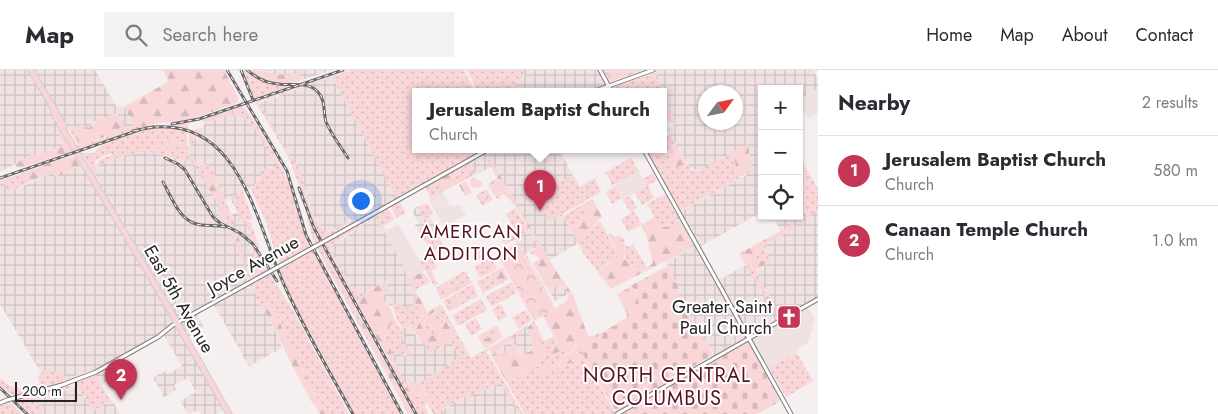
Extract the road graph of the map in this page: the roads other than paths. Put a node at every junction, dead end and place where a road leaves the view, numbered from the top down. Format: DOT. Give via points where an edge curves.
graph roads {
  1 [pos="31,70"];
  2 [pos="600,70"];
  3 [pos="653,70"];
  4 [pos="608,86"];
  5 [pos="603,88"];
  6 [pos="482,153"];
  7 [pos="646,153"];
  8 [pos="818,299"];
  9 [pos="177,323"];
  10 [pos="749,339"];
  11 [pos="0,403"];
  12 [pos="229,414"];
  13 [pos="617,414"];
  14 [pos="791,414"];
  1 -- 9 [label="main road, East 5th Avenue"];
  2 -- 4 [label="street"];
  3 -- 4 [label="street"];
  4 -- 5 [label="street"];
  6 -- 9 [label="street, Joyce Avenue, bridge"];
  7 -- 10 [label="street"];
  8 -- 10 [label="street"];
  9 -- 11 [label="street, Joyce Avenue, bridge" via="96,372"];
  9 -- 12 [label="main road, East 5th Avenue"];
  10 -- 13 [label="street"];
  10 -- 14 [label="street"];
}
